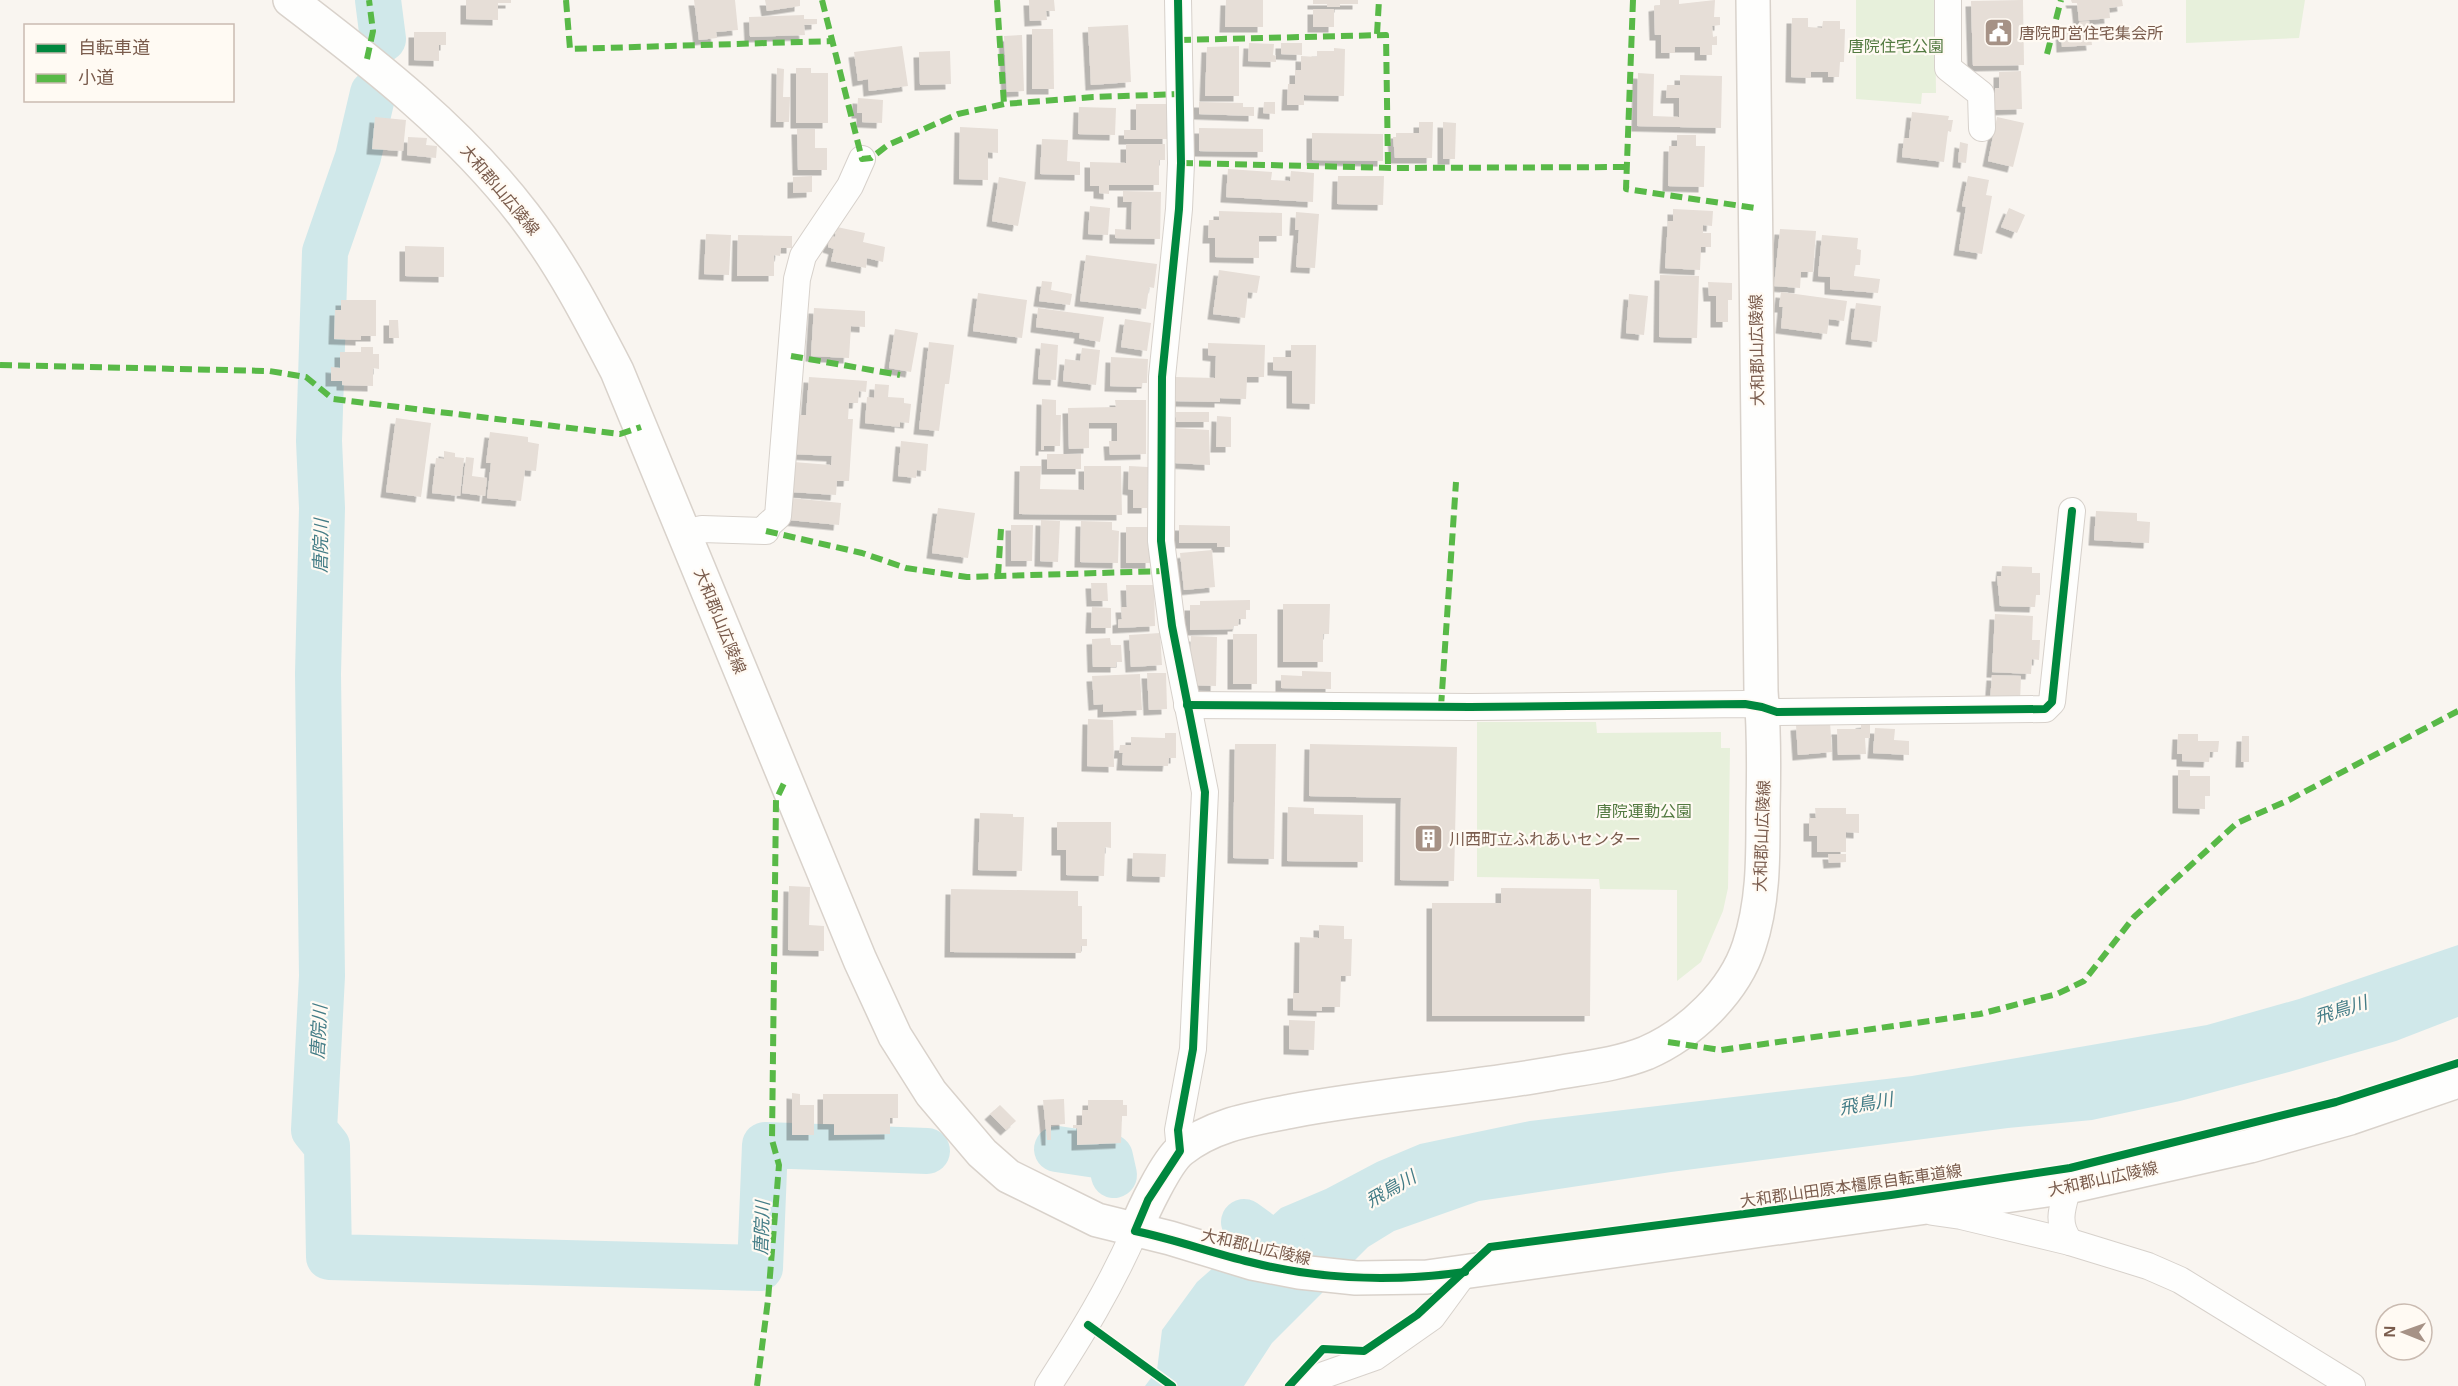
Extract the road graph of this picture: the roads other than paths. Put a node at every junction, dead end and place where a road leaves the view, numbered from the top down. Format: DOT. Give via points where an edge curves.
graph roads {
  1 [pos="290,0"];
  2 [pos="1178,0"];
  3 [pos="1753,0"];
  4 [pos="1948,0"];
  5 [pos="1982,129"];
  6 [pos="862,159"];
  7 [pos="2072,511"];
  8 [pos="684,533"];
  9 [pos="1187,705"];
  10 [pos="1762,707"];
  11 [pos="2458,1081"];
  12 [pos="1180,1151"];
  13 [pos="2068,1187"];
  14 [pos="1917,1210"];
  15 [pos="1135,1231"];
  16 [pos="2070,1242"];
  17 [pos="1465,1272"];
  18 [pos="1048,1386"];
  19 [pos="1310,1386"];
  20 [pos="2352,1386"];
  1 -- 8 [label="main road, 大和郡山広陵線" via="361,54 460,141 524,214 569,280 617,371"];
  2 -- 9 [label="street" via="1181,163 1162,377 1161,541"];
  3 -- 10 [label="main road, 大和郡山広陵線"];
  4 -- 5 [label="street" via="1948,68 1981,94"];
  6 -- 8 [label="street" via="850,186 803,256 797,279 778,516 766,531 702,529"];
  7 -- 10 [label="street" via="2052,702 2045,709 1777,712"];
  8 -- 15 [label="main road, 大和郡山広陵線" via="860,960 896,1036 931,1093 974,1145 1008,1176 1097,1220"];
  9 -- 10 [label="street"];
  9 -- 12 [label="street" via="1205,792 1193,1049 1178,1130"];
  10 -- 12 [label="main road, 大和郡山広陵線" via="1763,867 1759,911 1749,948 1730,984 1699,1019 1644,1054 1610,1064 1337,1103 1226,1124"];
  11 -- 13 [label="main road, 大和郡山広陵線" via="2350,1118 2250,1146"];
  12 -- 15 [label="main road, 大和郡山広陵線" via="1148,1200"];
  13 -- 14 [label="main road, 大和郡山広陵線"];
  13 -- 16 [label="street" via="2061,1220 2063,1233"];
  14 -- 16 [label="street" via="1961,1216"];
  14 -- 17 [label="main road, 大和郡山広陵線"];
  15 -- 17 [label="main road, 大和郡山広陵線" via="1299,1272 1356,1278"];
  15 -- 18 [label="street" via="1114,1279"];
  16 -- 20 [label="street" via="2180,1280"];
  17 -- 19 [label="street" via="1432,1317 1375,1357 1324,1375"];
}
